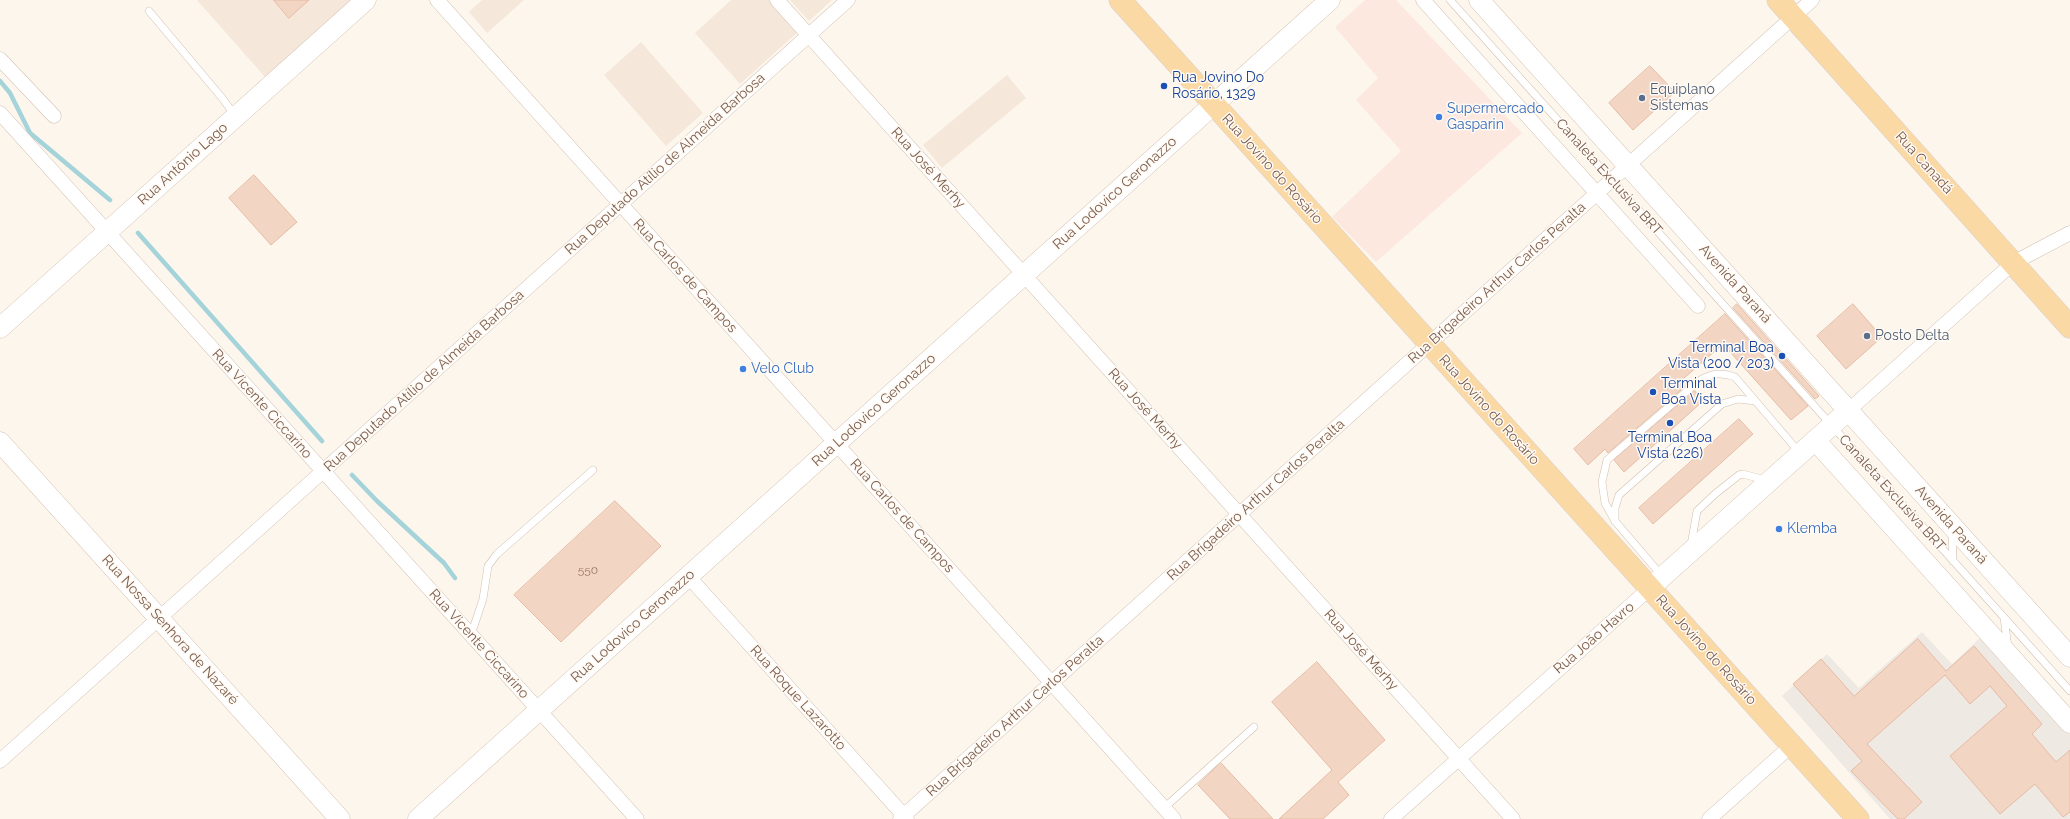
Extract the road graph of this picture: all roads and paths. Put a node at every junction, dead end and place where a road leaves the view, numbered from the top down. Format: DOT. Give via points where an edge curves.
graph roads {
  1 [pos="366,0"];
  2 [pos="437,0"];
  3 [pos="777,0"];
  4 [pos="848,0"];
  5 [pos="1120,0"];
  6 [pos="1330,0"];
  7 [pos="1423,0"];
  8 [pos="1450,0"];
  9 [pos="1479,0"];
  10 [pos="1778,0"];
  11 [pos="1812,0"];
  12 [pos="149,11"];
  13 [pos="1793,17"];
  14 [pos="808,35"];
  15 [pos="0,59"];
  16 [pos="1214,104"];
  17 [pos="0,113"];
  18 [pos="54,116"];
  19 [pos="236,117"];
  20 [pos="1628,165"];
  21 [pos="1612,180"];
  22 [pos="1597,193"];
  23 [pos="620,204"];
  24 [pos="107,232"];
  25 [pos="2070,232"];
  26 [pos="2013,263"];
  27 [pos="1024,275"];
  28 [pos="1698,306"];
  29 [pos="2070,327"];
  30 [pos="0,328"];
  31 [pos="1430,344"];
  32 [pos="1755,401"];
  33 [pos="1849,410"];
  34 [pos="1832,425"];
  35 [pos="1815,440"];
  36 [pos="0,442"];
  37 [pos="836,444"];
  38 [pos="1800,454"];
  39 [pos="592,470"];
  40 [pos="323,471"];
  41 [pos="1770,481"];
  42 [pos="1239,514"];
  43 [pos="1615,521"];
  44 [pos="1952,526"];
  45 [pos="1690,553"];
  46 [pos="1953,561"];
  47 [pos="688,576"];
  48 [pos="1657,583"];
  49 [pos="2004,617"];
  50 [pos="159,618"];
  51 [pos="471,635"];
  52 [pos="2009,655"];
  53 [pos="2069,655"];
  54 [pos="1052,683"];
  55 [pos="2070,691"];
  56 [pos="539,710"];
  57 [pos="2070,723"];
  58 [pos="1254,727"];
  59 [pos="1792,746"];
  60 [pos="1458,758"];
  61 [pos="0,761"];
  62 [pos="1164,808"];
  63 [pos="904,818"];
  64 [pos="340,819"];
  65 [pos="418,819"];
  66 [pos="637,819"];
  67 [pos="1174,819"];
  68 [pos="1391,819"];
  69 [pos="1513,819"];
  70 [pos="1709,819"];
  71 [pos="1858,819"];
  1 -- 19 [label="street, Rua Antônio Lago"];
  2 -- 23 [label="street, Rua Carlos de Campos"];
  3 -- 14 [label="street, Rua José Merhy"];
  4 -- 14 [label="street, Rua Deputado Atílio de Almeida Barbosa"];
  5 -- 16 [label="main road, Rua Jovino do Rosário"];
  6 -- 16 [label="street, Rua Lodovico Geronazzo"];
  7 -- 22 [label="street"];
  8 -- 21 [label="lane, Canaleta Exclusiva BRT"];
  9 -- 20 [label="street, Avenida Paraná"];
  10 -- 13 [label="main road, Rua Canadá"];
  11 -- 13 [label="street, Rua Brigadeiro Arthur Carlos Peralta"];
  12 -- 19 [label="lane" via="223,98"];
  13 -- 20 [label="street, Rua Brigadeiro Arthur Carlos Peralta"];
  13 -- 26 [label="main road, Rua Canadá"];
  14 -- 23 [label="street, Rua Deputado Atílio de Almeida Barbosa"];
  14 -- 27 [label="street, Rua José Merhy"];
  15 -- 18 [label="street"];
  16 -- 27 [label="street, Rua Lodovico Geronazzo"];
  16 -- 31 [label="main road, Rua Jovino do Rosário"];
  17 -- 24 [label="street, Rua Vicente Ciccarino"];
  19 -- 24 [label="street, Rua Antônio Lago"];
  20 -- 21 [label="street, Rua Brigadeiro Arthur Carlos Peralta"];
  20 -- 33 [label="street, Avenida Paraná"];
  21 -- 22 [label="street, Rua Brigadeiro Arthur Carlos Peralta"];
  21 -- 34 [label="lane, Canaleta Exclusiva BRT"];
  22 -- 28 [label="street"];
  22 -- 31 [label="street, Rua Brigadeiro Arthur Carlos Peralta"];
  23 -- 37 [label="street, Rua Carlos de Campos"];
  23 -- 40 [label="street, Rua Deputado Atílio de Almeida Barbosa"];
  24 -- 30 [label="street, Rua Antônio Lago"];
  24 -- 40 [label="street, Rua Vicente Ciccarino"];
  25 -- 26 [label="street"];
  26 -- 29 [label="main road, Rua Canadá"];
  26 -- 33 [label="street"];
  27 -- 37 [label="street, Rua Lodovico Geronazzo"];
  27 -- 42 [label="street, Rua José Merhy"];
  31 -- 42 [label="street, Rua Brigadeiro Arthur Carlos Peralta"];
  31 -- 48 [label="main road, Rua Jovino do Rosário"];
  32 -- 38 [label="lane"];
  32 -- 43 [label="lane" via="1738,399 1722,404 1619,495"];
  32 -- 43 [label="lane" via="1735,376 1712,374 1700,380 1652,421 1607,460 1602,482 1605,503"];
  33 -- 34 [label="street, Rua João Havro"];
  33 -- 44 [label="street, Avenida Paraná"];
  34 -- 35 [label="street, Rua João Havro"];
  34 -- 46 [label="lane, Canaleta Exclusiva BRT"];
  35 -- 38 [label="street, Rua João Havro"];
  35 -- 52 [label="street"];
  36 -- 50 [label="street, Rua Nossa Senhora de Nazaré"];
  37 -- 47 [label="street, Rua Lodovico Geronazzo"];
  37 -- 54 [label="street, Rua Carlos de Campos"];
  38 -- 41 [label="street, Rua João Havro"];
  39 -- 51 [label="lane" via="497,554 488,566 483,599"];
  40 -- 50 [label="street, Rua Deputado Atílio de Almeida Barbosa"];
  40 -- 51 [label="street, Rua Vicente Ciccarino"];
  41 -- 45 [label="street, Rua João Havro"];
  41 -- 45 [label="lane" via="1743,474 1715,494 1697,511"];
  42 -- 54 [label="street, Rua Brigadeiro Arthur Carlos Peralta"];
  42 -- 60 [label="street, Rua José Merhy"];
  43 -- 48 [label="lane"];
  44 -- 46 [label="lane, Canaleta Exclusiva BRT"];
  44 -- 53 [label="street, Avenida Paraná"];
  45 -- 48 [label="street, Rua João Havro"];
  46 -- 49 [label="lane, Canaleta Exclusiva BRT"];
  47 -- 56 [label="street, Rua Lodovico Geronazzo"];
  47 -- 63 [label="street, Rua Roque Lazarotto"];
  48 -- 59 [label="main road, Rua Jovino do Rosário"];
  48 -- 60 [label="street, Rua João Havro"];
  49 -- 52 [label="lane"];
  49 -- 55 [label="lane, Canaleta Exclusiva BRT"];
  50 -- 61 [label="street, Rua Deputado Atílio de Almeida Barbosa"];
  50 -- 64 [label="street, Rua Nossa Senhora de Nazaré"];
  51 -- 56 [label="street, Rua Vicente Ciccarino"];
  52 -- 57 [label="street"];
  54 -- 62 [label="street, Rua Carlos de Campos"];
  54 -- 63 [label="street, Rua Brigadeiro Arthur Carlos Peralta"];
  56 -- 65 [label="street, Rua Lodovico Geronazzo"];
  56 -- 66 [label="street, Rua Vicente Ciccarino"];
  58 -- 62 [label="lane"];
  59 -- 70 [label="street"];
  59 -- 71 [label="main road, Rua Jovino do Rosário"];
  60 -- 68 [label="street, Rua João Havro"];
  60 -- 69 [label="street, Rua José Merhy"];
  62 -- 67 [label="street, Rua Carlos de Campos"];
}
